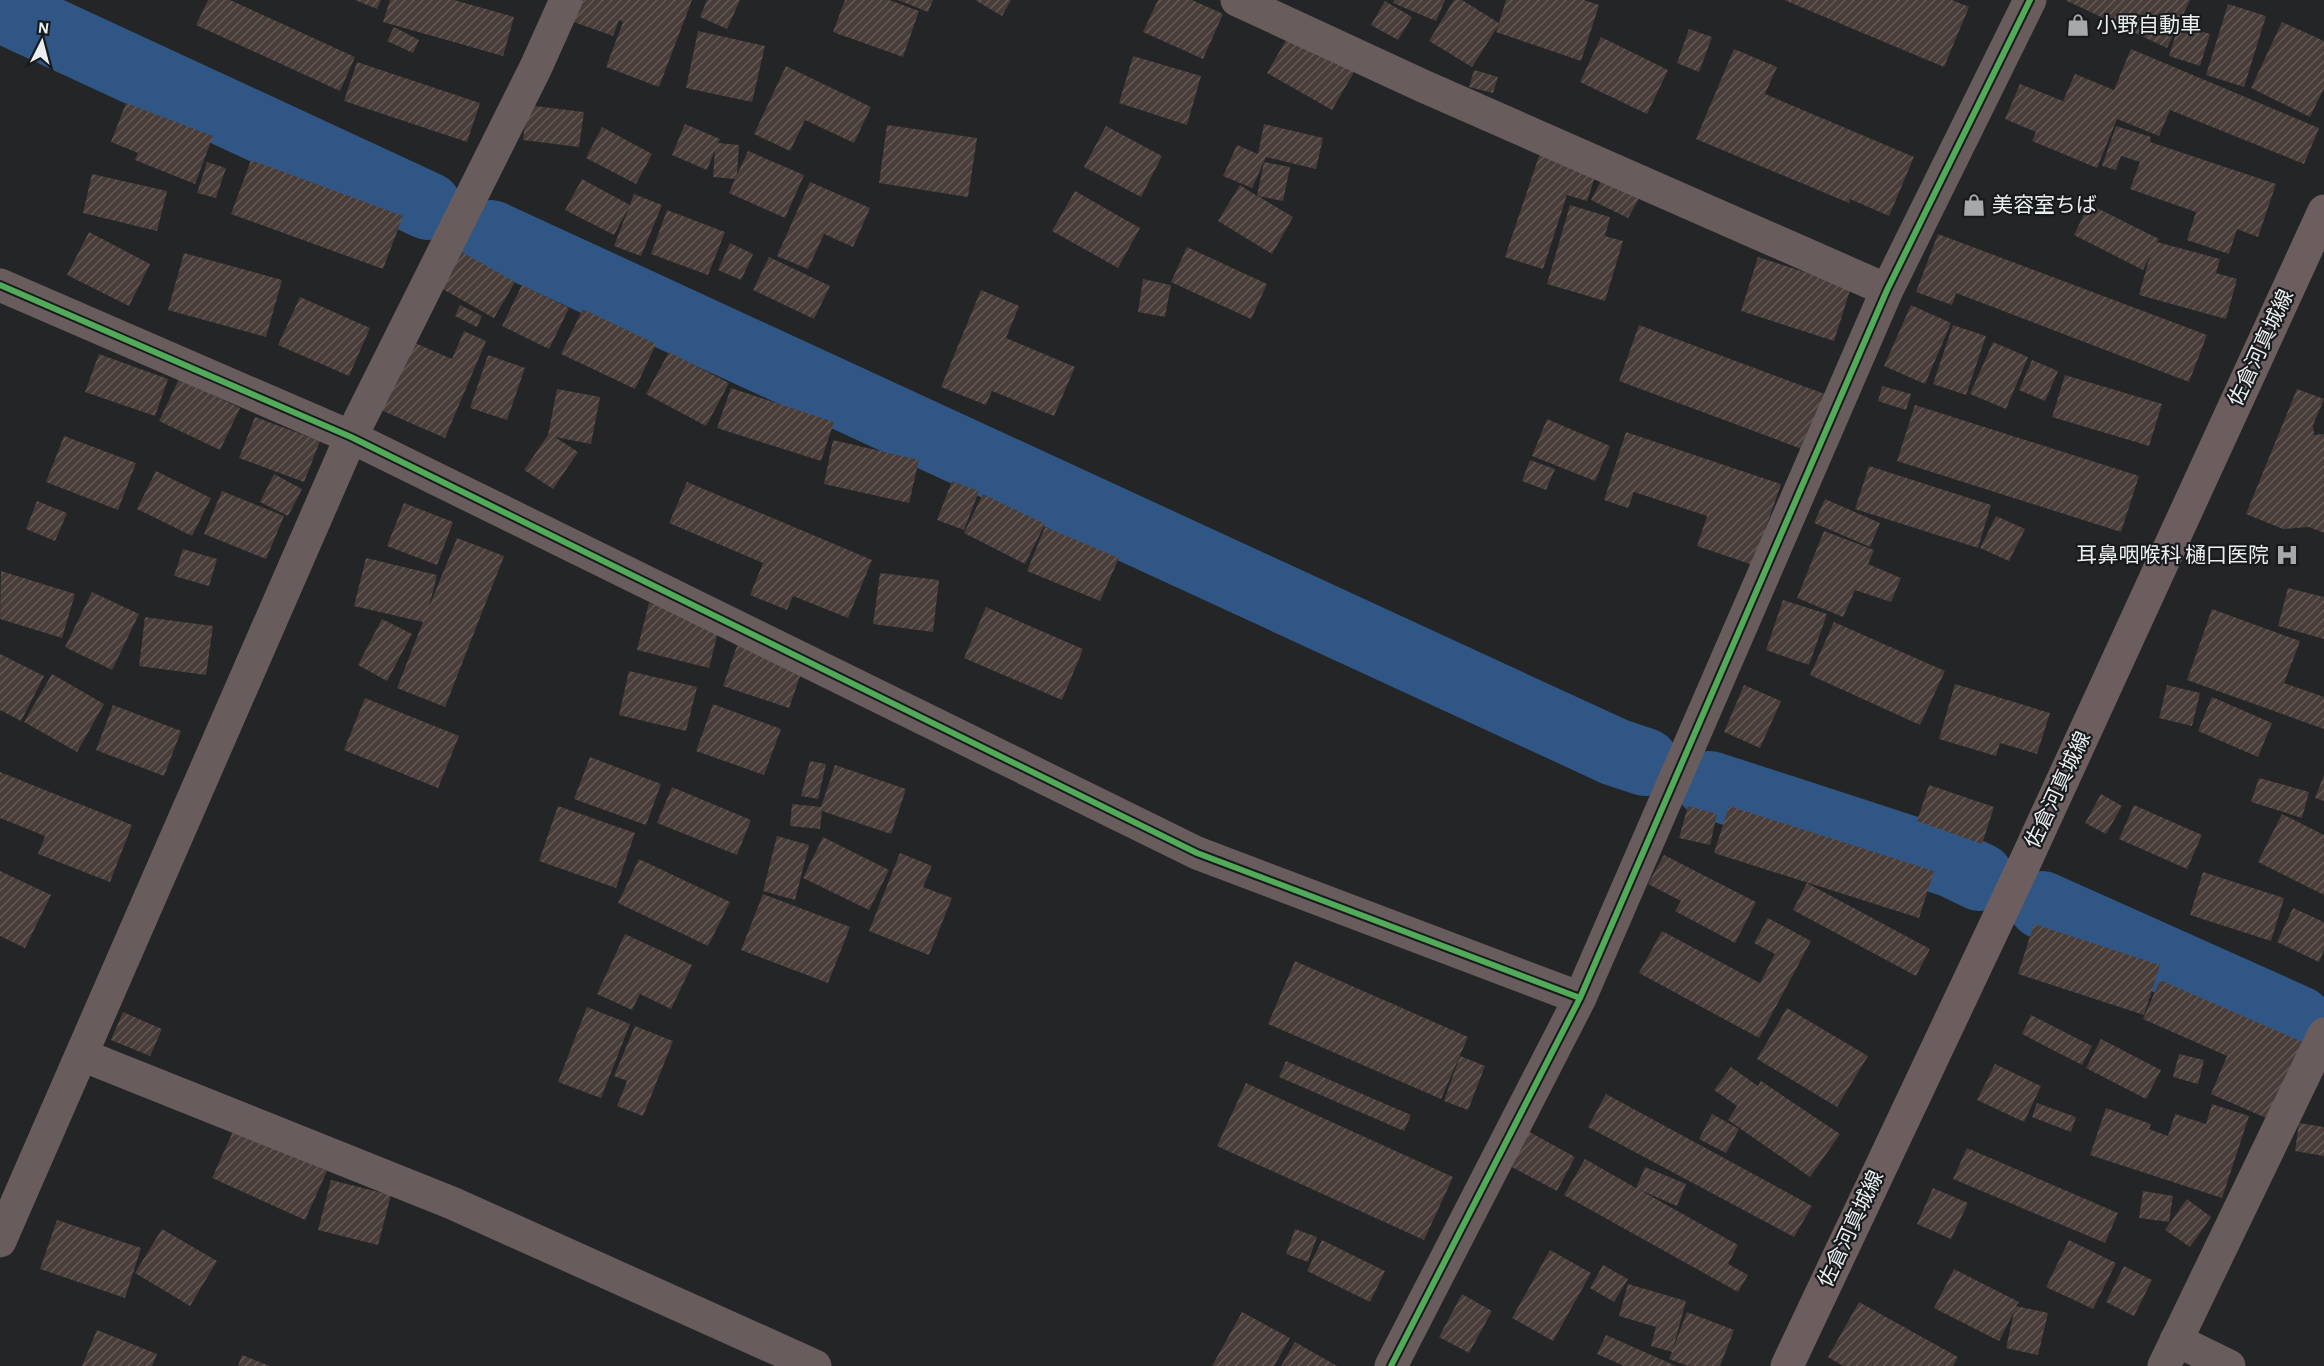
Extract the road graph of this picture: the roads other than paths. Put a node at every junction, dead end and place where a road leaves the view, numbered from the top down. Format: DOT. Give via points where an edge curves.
graph roads {
  1 [pos="566,0"];
  2 [pos="1237,0"];
  3 [pos="2030,0"];
  4 [pos="2324,211"];
  5 [pos="0,285"];
  6 [pos="1887,291"];
  7 [pos="351,437"];
  8 [pos="1580,999"];
  9 [pos="2319,1044"];
  10 [pos="82,1055"];
  11 [pos="0,1241"];
  12 [pos="2170,1353"];
  13 [pos="815,1366"];
  14 [pos="1391,1366"];
  15 [pos="1787,1366"];
  16 [pos="2229,1366"];
  1 -- 7 [label="street"];
  2 -- 6 [label="street"];
  3 -- 6 [label="street"];
  4 -- 15 [label="main road, 佐倉河真城線" via="2026,860"];
  5 -- 7 [label="street"];
  6 -- 8 [label="street"];
  7 -- 8 [label="street" via="1197,853"];
  7 -- 10 [label="street"];
  8 -- 14 [label="street"];
  9 -- 12 [label="street"];
  10 -- 11 [label="street"];
  10 -- 13 [label="street" via="452,1203"];
  12 -- 16 [label="street"];
}
